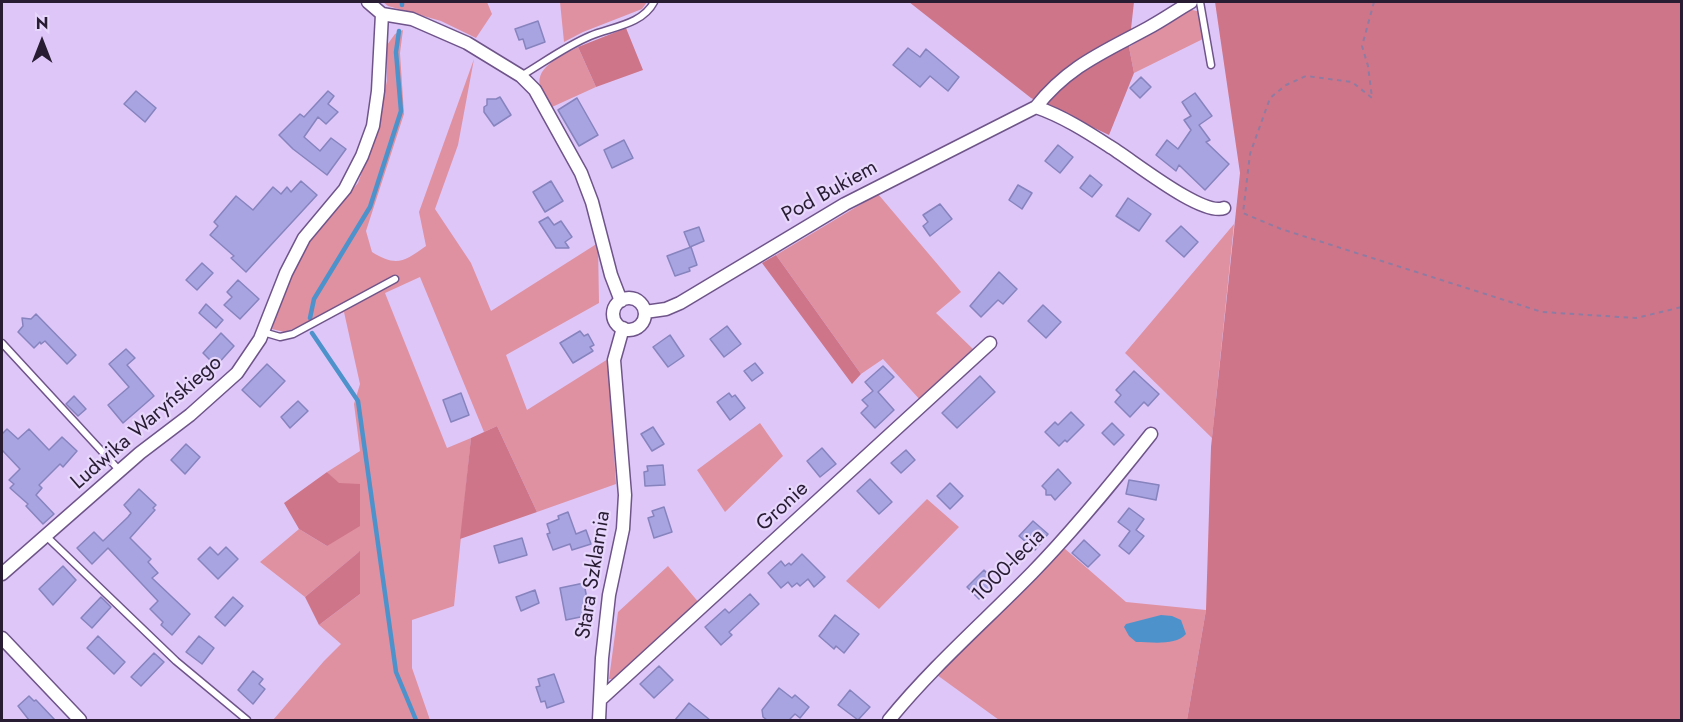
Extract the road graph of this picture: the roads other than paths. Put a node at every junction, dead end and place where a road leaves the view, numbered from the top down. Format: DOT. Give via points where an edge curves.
graph roads {
  1 [pos="368,2"];
  2 [pos="654,2"];
  3 [pos="1191,2"];
  4 [pos="1200,2"];
  5 [pos="382,14"];
  6 [pos="1211,65"];
  7 [pos="520,76"];
  8 [pos="1036,107"];
  9 [pos="1224,208"];
  10 [pos="395,279"];
  11 [pos="621,301"];
  12 [pos="645,312"];
  13 [pos="622,328"];
  14 [pos="263,332"];
  15 [pos="2,343"];
  16 [pos="990,343"];
  17 [pos="1150,434"];
  18 [pos="120,471"];
  19 [pos="46,536"];
  20 [pos="2,574"];
  21 [pos="2,638"];
  22 [pos="601,699"];
  23 [pos="80,720"];
  24 [pos="247,720"];
  25 [pos="598,720"];
  26 [pos="889,720"];
  1 -- 5 [label="street"];
  2 -- 7 [label="lane" via="633,21 589,36"];
  3 -- 8 [label="street, Pod Bukiem" via="1081,63 1051,88"];
  4 -- 6 [label="lane"];
  5 -- 7 [label="street" via="412,19 456,38"];
  5 -- 14 [label="street, Ludwika Waryńskiego" via="378,91 373,126 362,156 345,189 304,238"];
  7 -- 11 [label="street" via="535,90 581,173"];
  8 -- 9 [label="street" via="1054,113 1110,146 1183,196 1210,209"];
  8 -- 12 [label="street, Pod Bukiem" via="845,204 680,303"];
  10 -- 14 [label="lane" via="293,334 280,337"];
  11 -- 12 [label="street" via="636,300"];
  11 -- 13 [label="street" via="614,318"];
  12 -- 13 [label="street" via="640,326 632,330"];
  13 -- 22 [label="street, Stara Szklarnia" via="614,360 624,518 609,596"];
  14 -- 18 [label="street, Ludwika Waryńskiego" via="237,373"];
  15 -- 18 [label="lane"];
  16 -- 22 [label="street, Gronie"];
  17 -- 26 [label="street, 1000-lecia" via="1073,530 942,660"];
  18 -- 19 [label="street, Ludwika Waryńskiego"];
  19 -- 20 [label="street, Ludwika Waryńskiego"];
  19 -- 24 [label="lane" via="176,661"];
  21 -- 23 [label="street"];
  22 -- 25 [label="street, Stara Szklarnia"];
}
